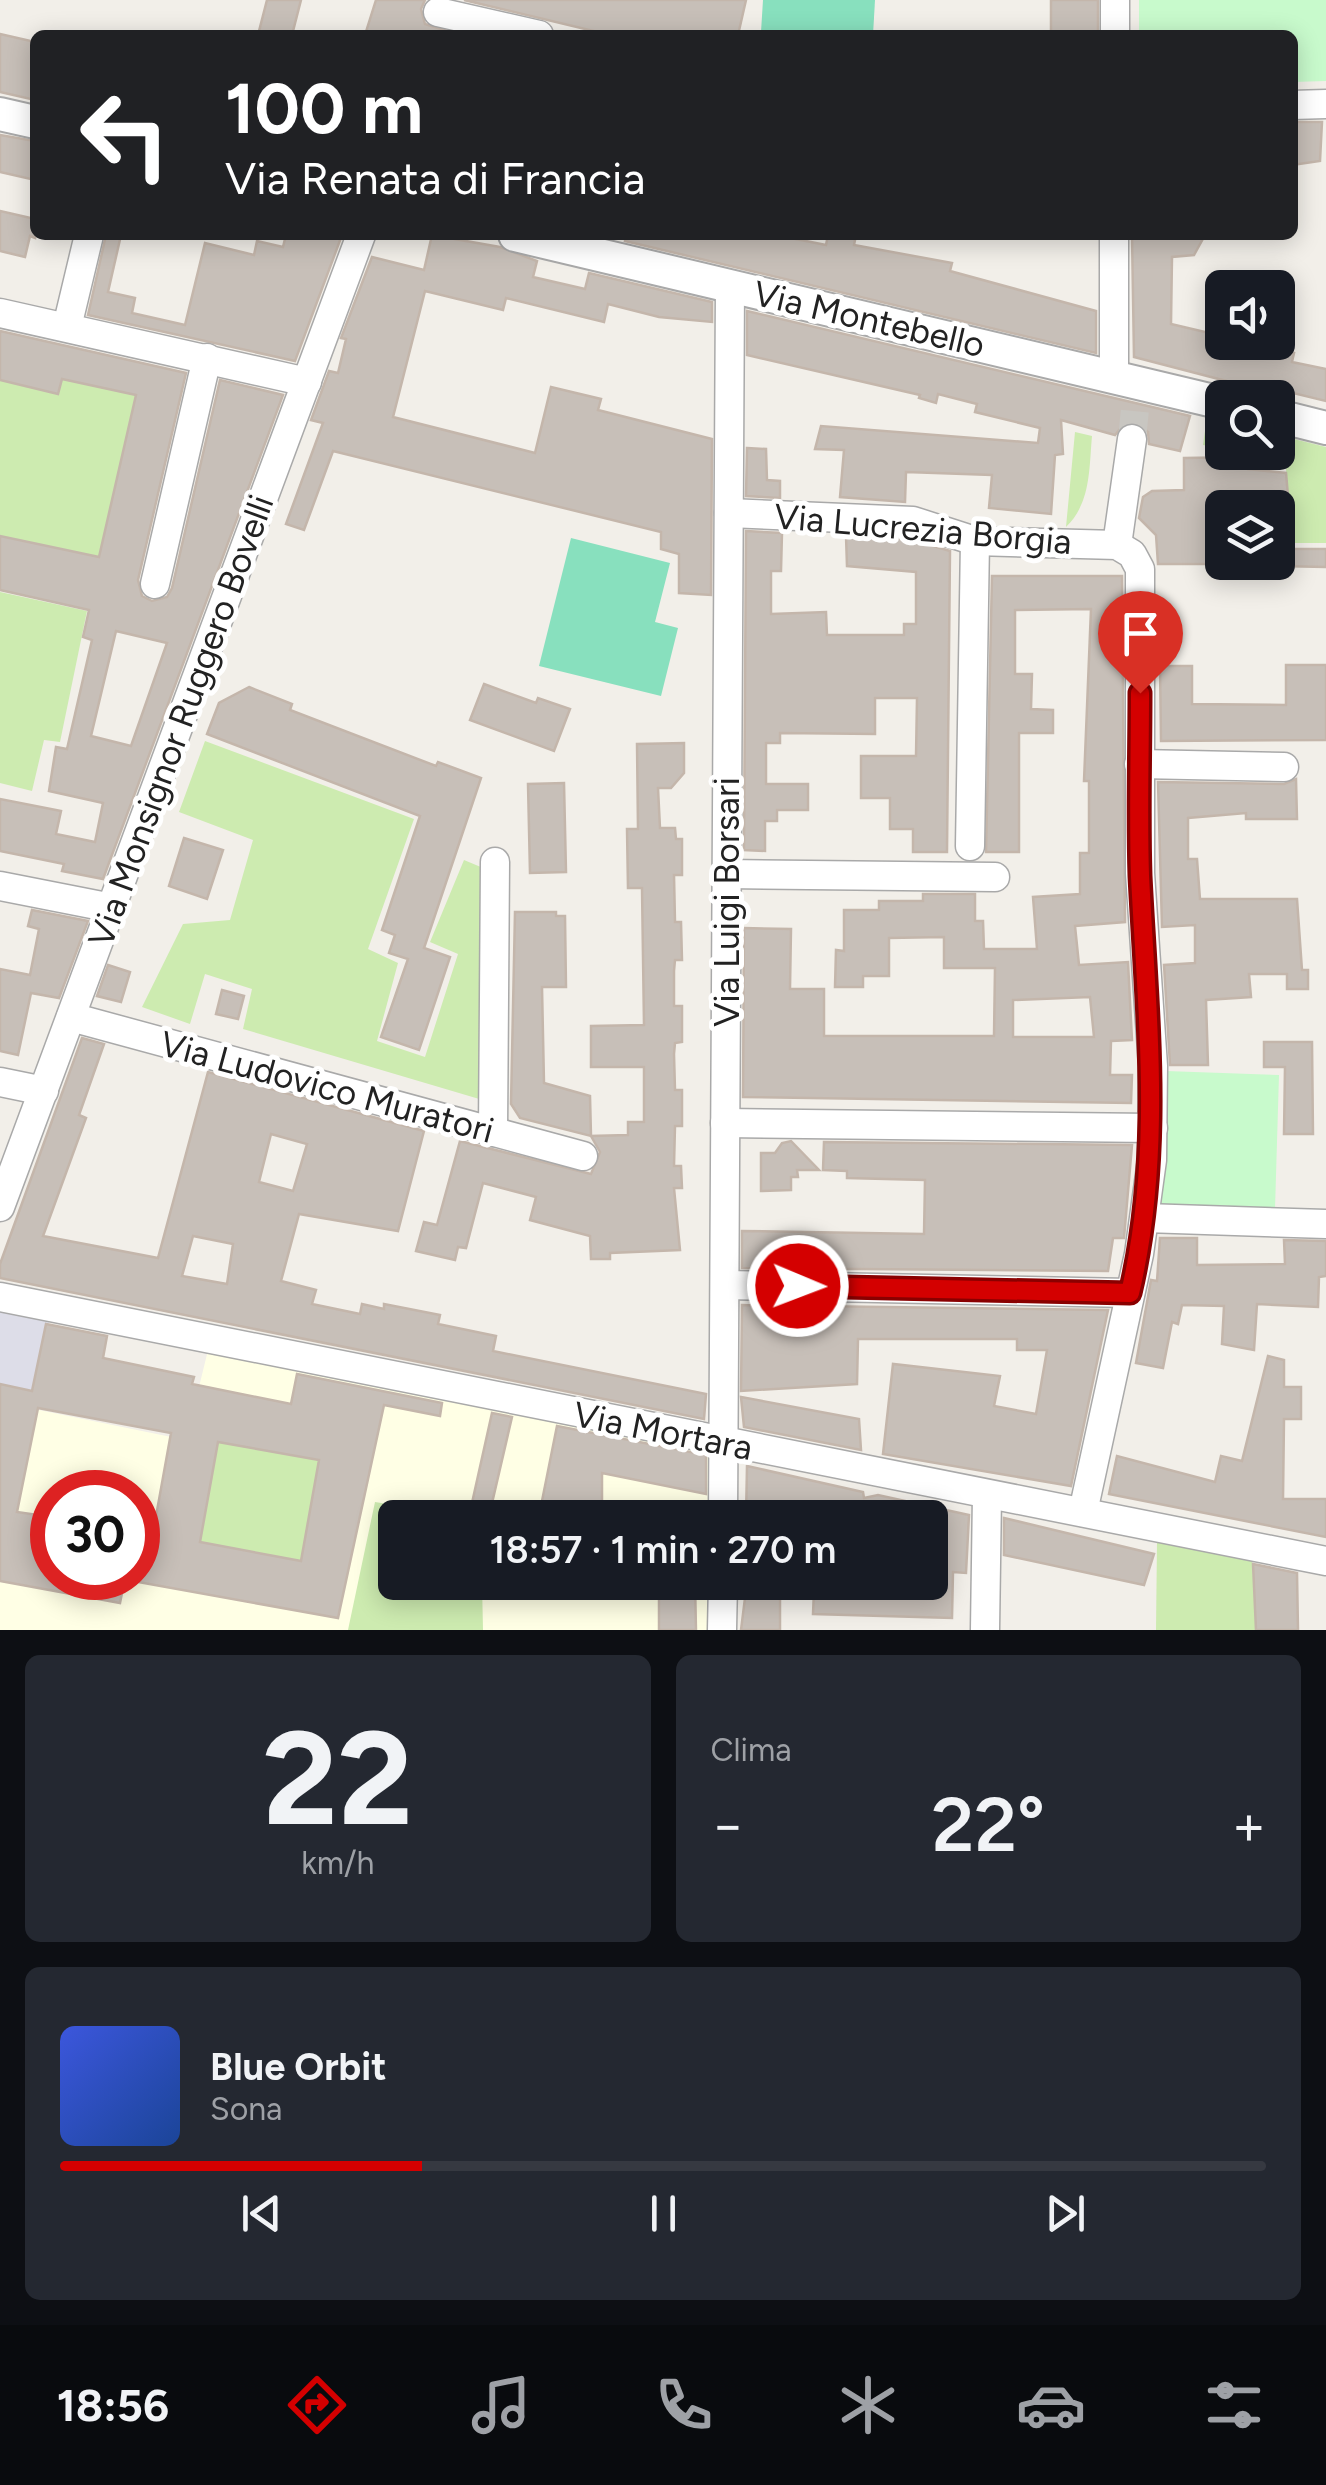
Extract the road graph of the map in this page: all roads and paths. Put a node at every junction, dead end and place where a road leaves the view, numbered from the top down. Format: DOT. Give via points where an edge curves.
graph roads {
  1 [pos="1115,0"];
  2 [pos="437,16"];
  3 [pos="511,30"];
  4 [pos="1115,30"];
  5 [pos="1326,104"];
  6 [pos="1298,105"];
  7 [pos="0,114"];
  8 [pos="30,121"];
  9 [pos="88,240"];
  10 [pos="359,240"];
  11 [pos="536,240"];
  12 [pos="1115,240"];
  13 [pos="730,286"];
  14 [pos="0,313"];
  15 [pos="68,327"];
  16 [pos="207,358"];
  17 [pos="307,382"];
  18 [pos="1130,386"];
  19 [pos="1205,400"];
  20 [pos="1295,420"];
  21 [pos="1326,428"];
  22 [pos="1132,439"];
  23 [pos="729,513"];
  24 [pos="974,541"];
  25 [pos="1117,545"];
  26 [pos="155,584"];
  27 [pos="1140,764"];
  28 [pos="1284,767"];
  29 [pos="970,846"];
  30 [pos="495,862"];
  31 [pos="727,874"];
  32 [pos="995,878"];
  33 [pos="0,886"];
  34 [pos="112,908"];
  35 [pos="72,1017"];
  36 [pos="0,1082"];
  37 [pos="44,1090"];
  38 [pos="725,1123"];
  39 [pos="1153,1128"];
  40 [pos="494,1132"];
  41 [pos="583,1156"];
  42 [pos="0,1206"];
  43 [pos="1146,1218"];
  44 [pos="1326,1224"];
  45 [pos="724,1285"];
  46 [pos="1130,1293"];
  47 [pos="0,1297"];
  48 [pos="724,1443"];
  49 [pos="987,1495"];
  50 [pos="723,1500"];
  51 [pos="1083,1512"];
  52 [pos="1326,1561"];
  53 [pos="723,1600"];
  54 [pos="722,1630"];
  55 [pos="985,1630"];
  1 -- 4 [label="street"];
  2 -- 3 [label="street"];
  5 -- 6 [label="street"];
  7 -- 8 [label="street"];
  9 -- 15 [label="street"];
  10 -- 17 [label="street, Via Monsignor Ruggero Bovelli"];
  11 -- 13 [label="street, Via Montebello"];
  12 -- 18 [label="street"];
  13 -- 18 [label="street, Via Montebello"];
  13 -- 23 [label="street, Via Luigi Borsari"];
  14 -- 15 [label="street"];
  15 -- 16 [label="street"];
  16 -- 17 [label="street"];
  16 -- 26 [label="street"];
  17 -- 34 [label="street, Via Monsignor Ruggero Bovelli"];
  18 -- 19 [label="street, Via Montebello"];
  20 -- 21 [label="street"];
  22 -- 25 [label="street"];
  23 -- 24 [label="street, Via Lucrezia Borgia" via="913,522"];
  23 -- 31 [label="street, Via Luigi Borsari"];
  24 -- 25 [label="street, Via Lucrezia Borgia"];
  24 -- 29 [label="street"];
  25 -- 27 [label="street" via="1132,554 1141,577"];
  27 -- 28 [label="street"];
  27 -- 39 [label="street"];
  30 -- 40 [label="street"];
  31 -- 32 [label="street"];
  31 -- 38 [label="street, Via Luigi Borsari"];
  33 -- 34 [label="street"];
  34 -- 35 [label="street, Via Monsignor Ruggero Bovelli"];
  35 -- 37 [label="street, Via Monsignor Ruggero Bovelli"];
  35 -- 40 [label="street, Via Ludovico Muratori"];
  36 -- 37 [label="street"];
  37 -- 42 [label="street, Via Monsignor Ruggero Bovelli"];
  38 -- 39 [label="street"];
  38 -- 45 [label="street, Via Luigi Borsari"];
  39 -- 43 [label="street"];
  40 -- 41 [label="street, Via Ludovico Muratori"];
  43 -- 44 [label="street"];
  43 -- 46 [label="street"];
  45 -- 46 [label="street"];
  45 -- 48 [label="street, Via Luigi Borsari"];
  46 -- 51 [label="street"];
  47 -- 48 [label="street, Via Mortara"];
  48 -- 49 [label="street, Via Mortara"];
  48 -- 50 [label="street, Via Luigi Borsari"];
  49 -- 51 [label="street, Via Mortara"];
  49 -- 55 [label="street"];
  51 -- 52 [label="street, Via Mortara"];
  53 -- 54 [label="street"];
}
